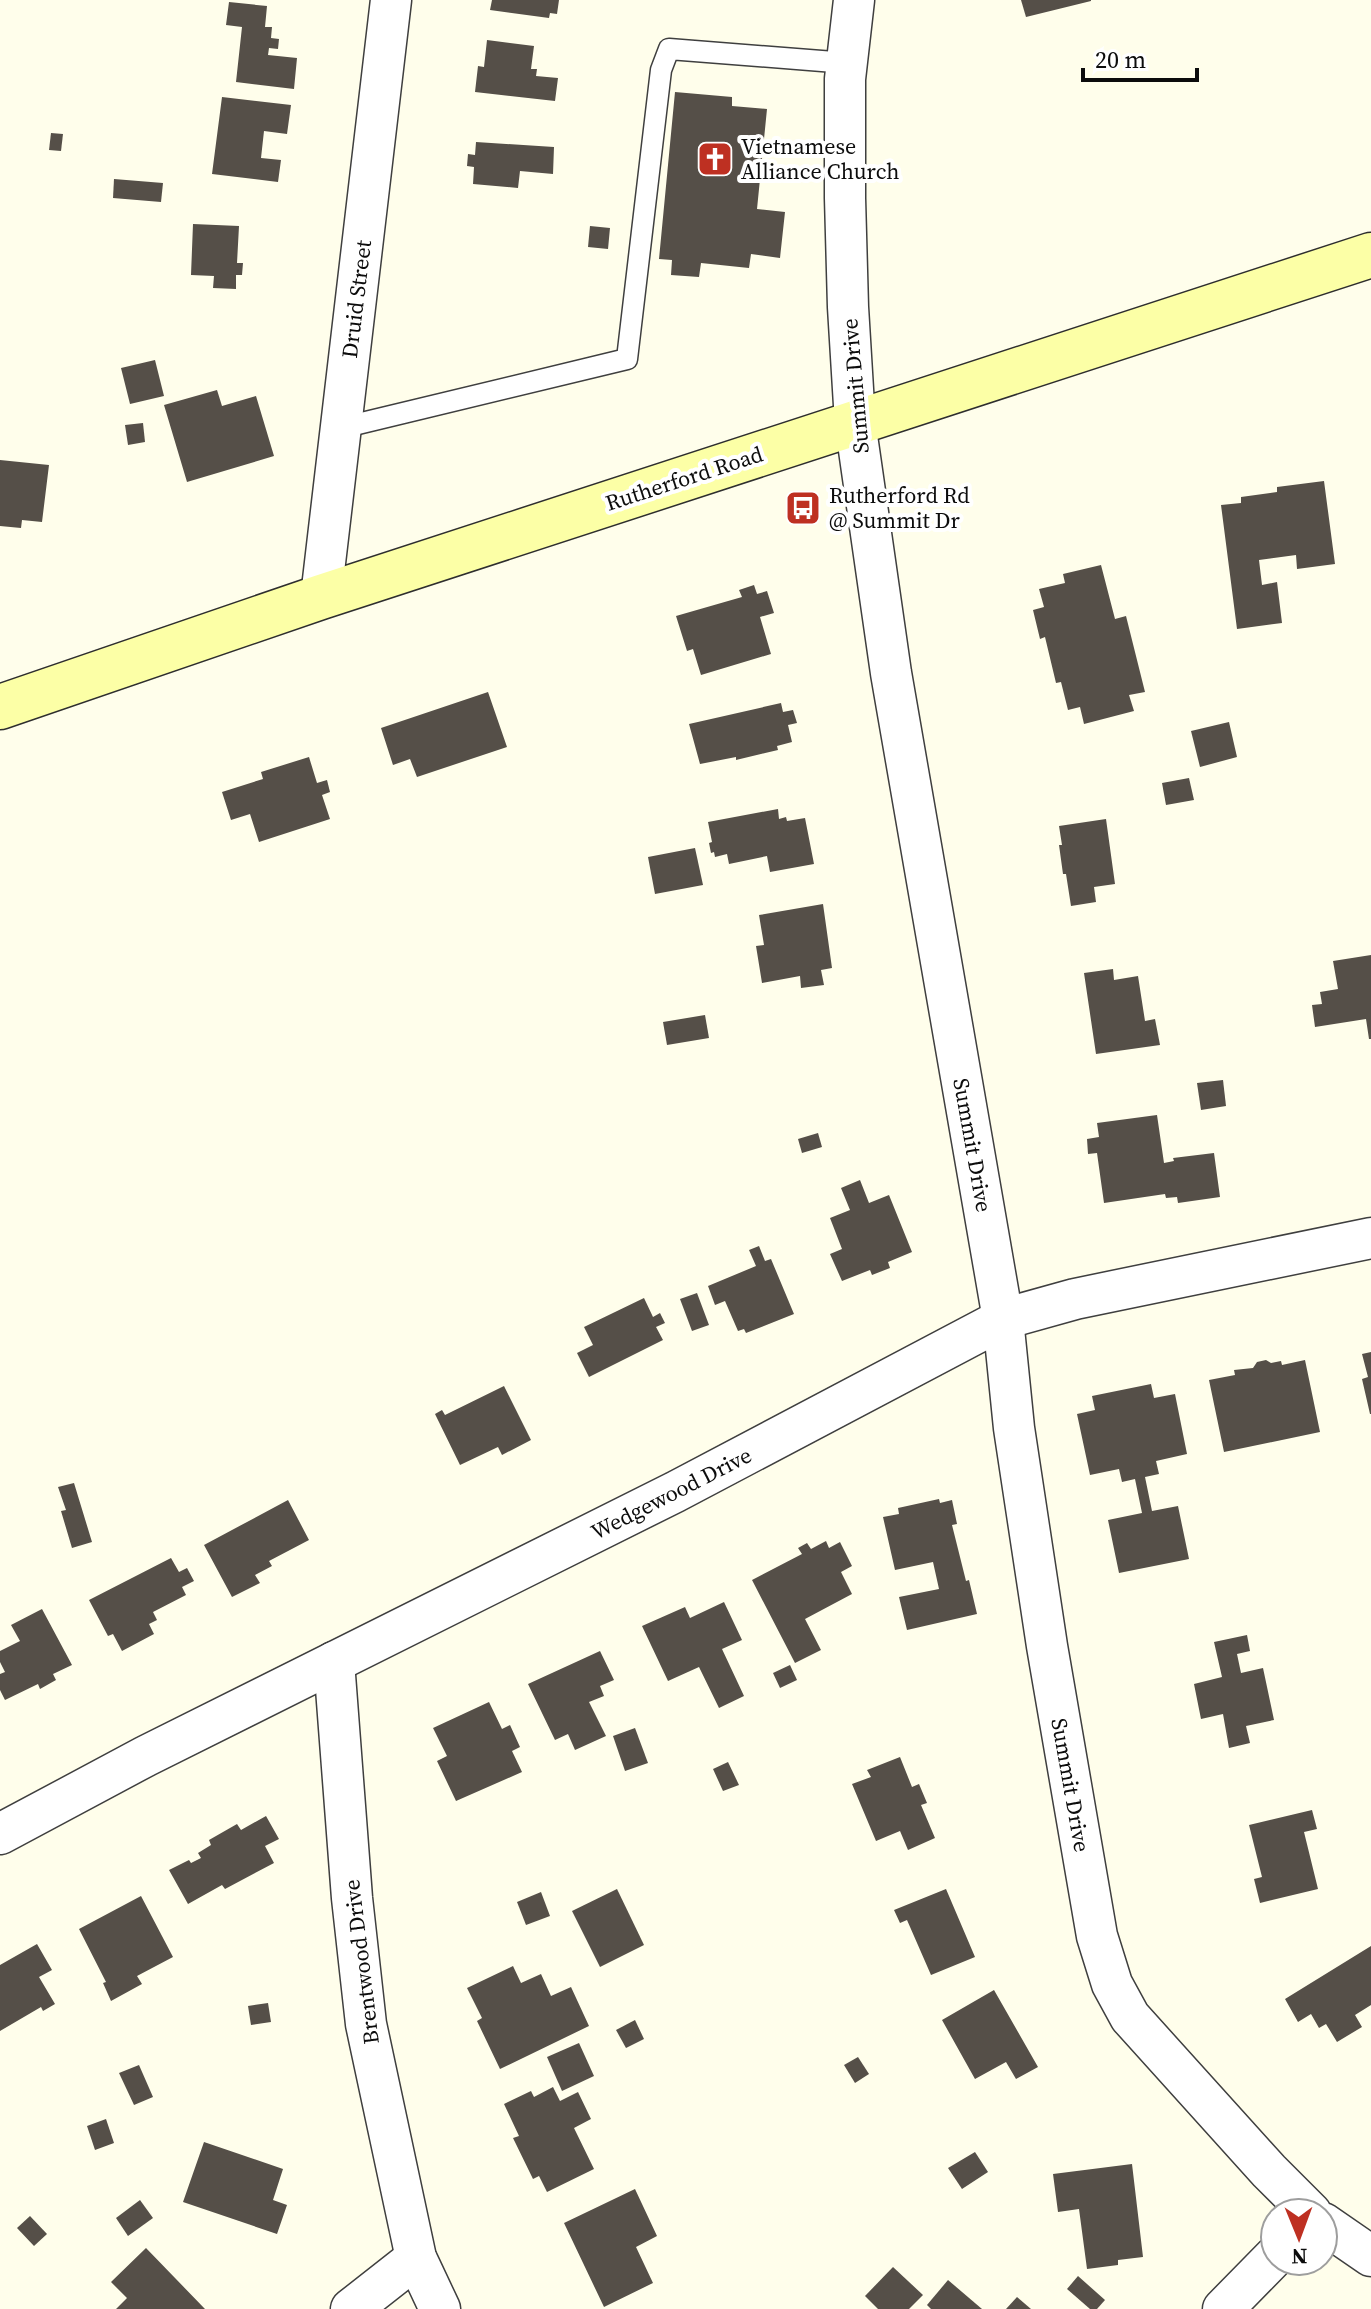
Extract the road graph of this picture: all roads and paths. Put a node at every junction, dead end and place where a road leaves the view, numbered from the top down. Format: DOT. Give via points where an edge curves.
graph roads {
  1 [pos="391,0"];
  2 [pos="854,0"];
  3 [pos="847,63"];
  4 [pos="1371,255"];
  5 [pos="855,422"];
  6 [pos="341,428"];
  7 [pos="321,597"];
  8 [pos="0,707"];
  9 [pos="1371,1238"];
  10 [pos="1003,1319"];
  11 [pos="334,1662"];
  12 [pos="0,1834"];
  13 [pos="1295,2197"];
  14 [pos="1339,2234"];
  15 [pos="1371,2256"];
  16 [pos="416,2258"];
  17 [pos="1259,2272"];
  18 [pos="351,2309"];
  19 [pos="440,2309"];
  20 [pos="1223,2309"];
  1 -- 6 [label="street, Druid Street"];
  2 -- 3 [label="street, Summit Drive"];
  3 -- 5 [label="street, Summit Drive" via="845,198"];
  3 -- 6 [label="lane" via="669,49 661,70 627,359"];
  4 -- 5 [label="street, Rutherford Road"];
  5 -- 7 [label="street, Rutherford Road"];
  5 -- 10 [label="street, Summit Drive" via="891,673"];
  6 -- 7 [label="street, Druid Street"];
  7 -- 8 [label="street, Rutherford Road"];
  9 -- 10 [label="street, Wedgewood Drive" via="1075,1299"];
  10 -- 11 [label="street, Wedgewood Drive" via="675,1492"];
  10 -- 13 [label="street, Summit Drive" via="1047,1646 1097,1936 1112,1984 1130,2017"];
  11 -- 12 [label="street, Wedgewood Drive"];
  11 -- 16 [label="street, Brentwood Drive" via="366,2024"];
  14 -- 15 [label="street"];
  16 -- 18 [label="street"];
  16 -- 19 [label="street, Brentwood Drive"];
  17 -- 20 [label="street"];
}
